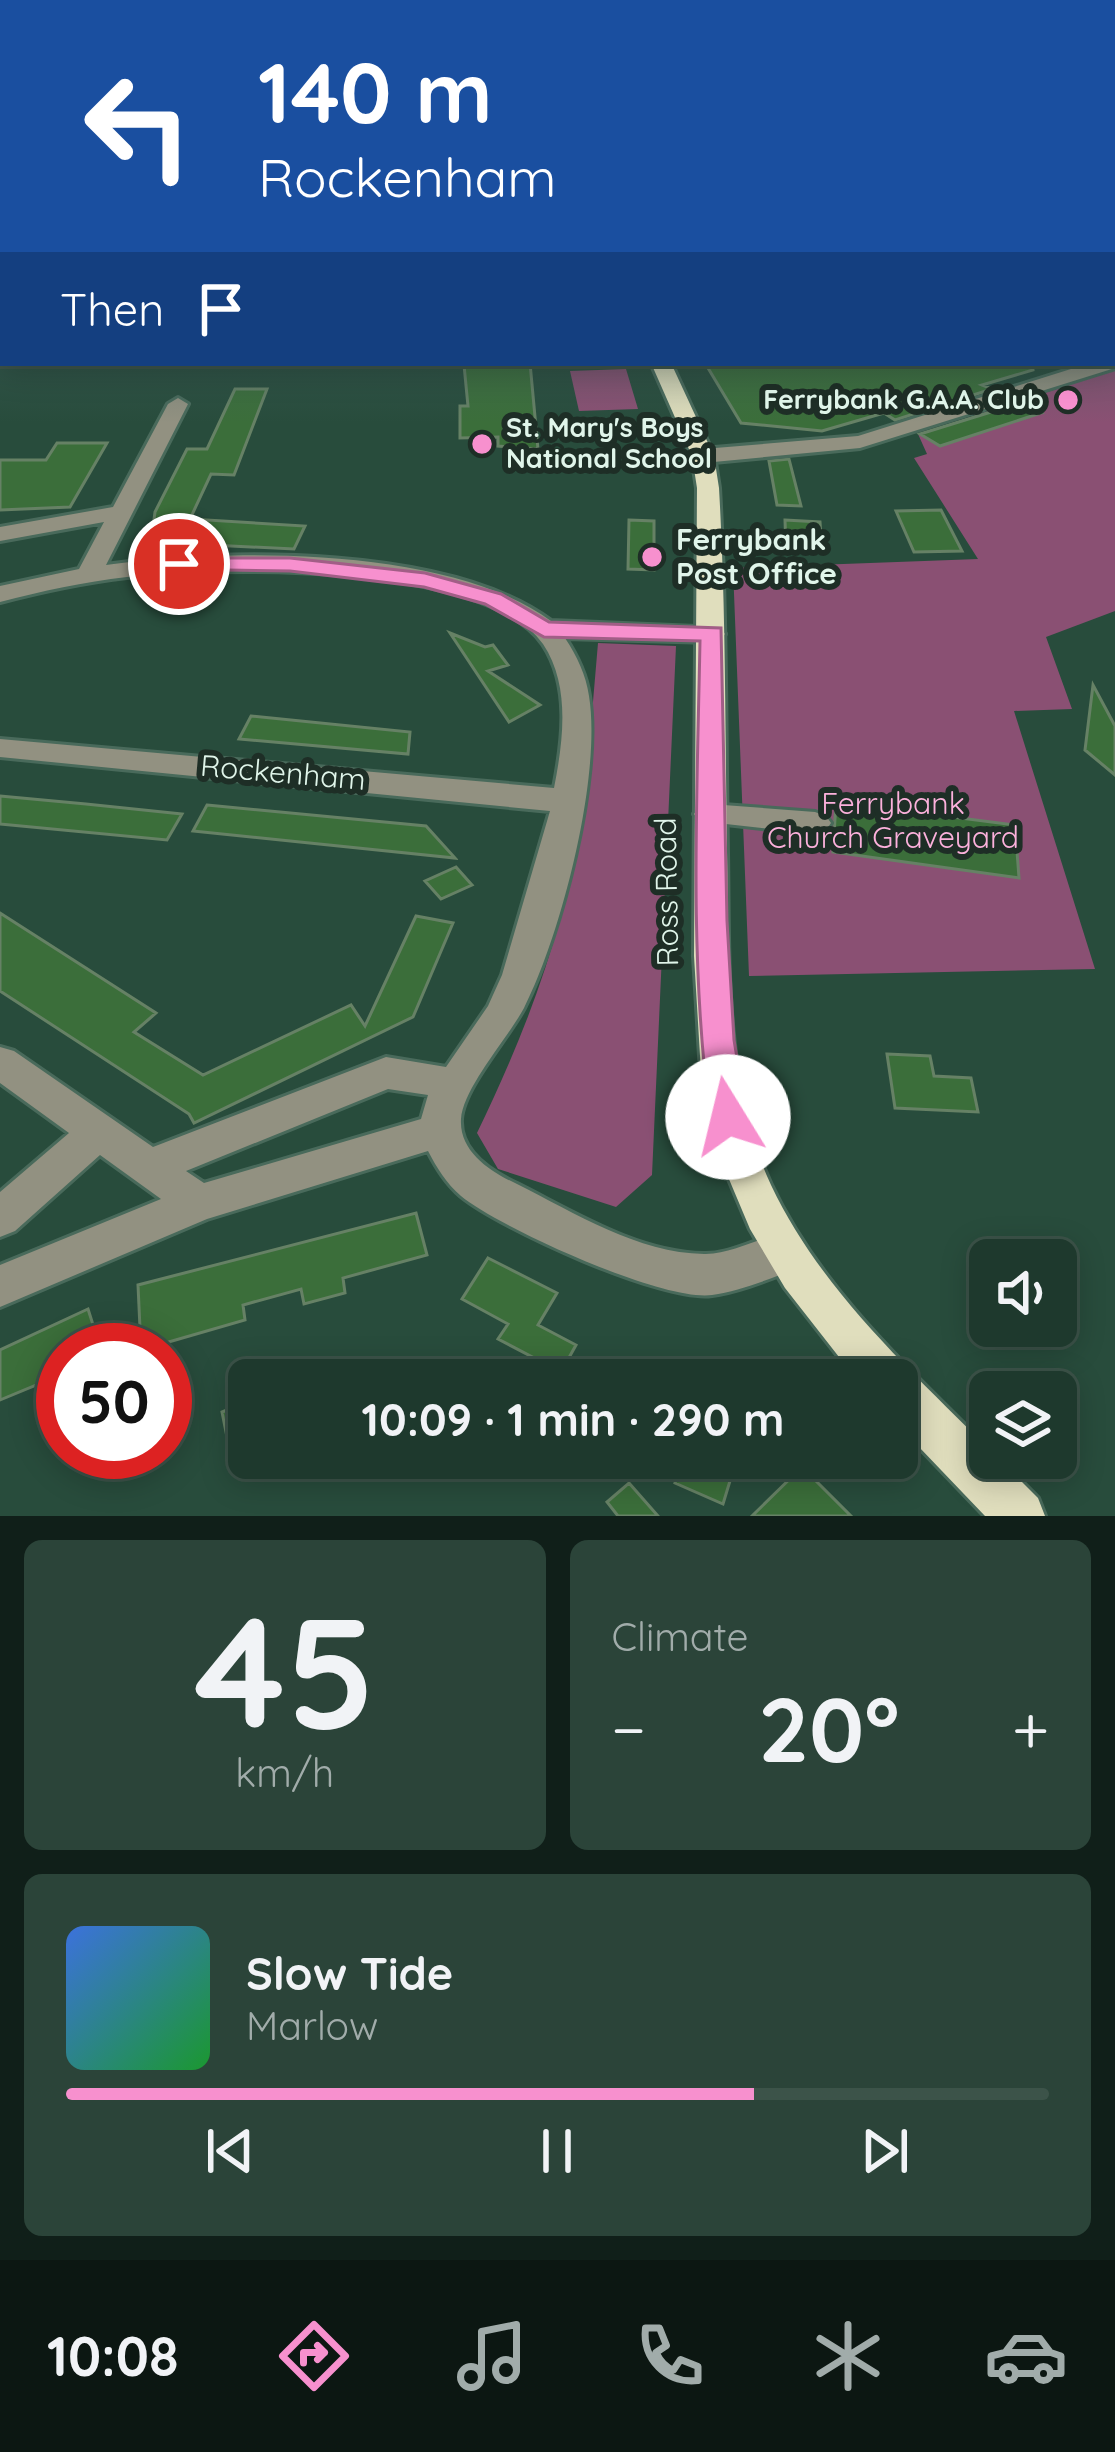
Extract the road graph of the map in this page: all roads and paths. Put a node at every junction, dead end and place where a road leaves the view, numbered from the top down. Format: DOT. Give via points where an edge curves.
graph roads {
  1 [pos="662,366"];
  2 [pos="1100,366"];
  3 [pos="178,404"];
  4 [pos="703,456"];
  5 [pos="121,512"];
  6 [pos="0,534"];
  7 [pos="89,574"];
  8 [pos="0,594"];
  9 [pos="544,629"];
  10 [pos="712,634"];
  11 [pos="0,748"];
  12 [pos="566,800"];
  13 [pos="710,814"];
  14 [pos="815,823"];
  15 [pos="0,1062"];
  16 [pos="456,1084"];
  17 [pos="441,1130"];
  18 [pos="99,1132"];
  19 [pos="149,1167"];
  20 [pos="199,1203"];
  21 [pos="0,1218"];
  22 [pos="786,1253"];
  23 [pos="0,1286"];
  24 [pos="871,1359"];
  25 [pos="918,1413"];
  26 [pos="1006,1511"];
  1 -- 4 [label="main road, Ross Road"];
  2 -- 4 [label="street" via="860,442"];
  3 -- 5 [label="street"];
  4 -- 10 [label="main road, Ross Road"];
  5 -- 6 [label="street"];
  5 -- 7 [label="street"];
  7 -- 8 [label="street"];
  7 -- 9 [label="street" via="222,563 373,572 478,593"];
  9 -- 10 [label="street"];
  9 -- 12 [label="street" via="566,663 576,706"];
  10 -- 13 [label="main road, Ross Road"];
  11 -- 12 [label="street, Rockenham"];
  12 -- 16 [label="street" via="528,958"];
  13 -- 14 [label="street"];
  13 -- 22 [label="main road, Ross Road" via="724,1094 739,1158"];
  15 -- 18 [label="street"];
  16 -- 17 [label="street"];
  16 -- 19 [label="street" via="386,1072"];
  17 -- 20 [label="street"];
  17 -- 22 [label="street" via="459,1168 481,1187 648,1266 710,1275"];
  18 -- 19 [label="street"];
  18 -- 21 [label="street"];
  19 -- 20 [label="street"];
  20 -- 23 [label="street"];
  22 -- 24 [label="main road, Ross Road"];
  25 -- 26 [label="main road"];
}
